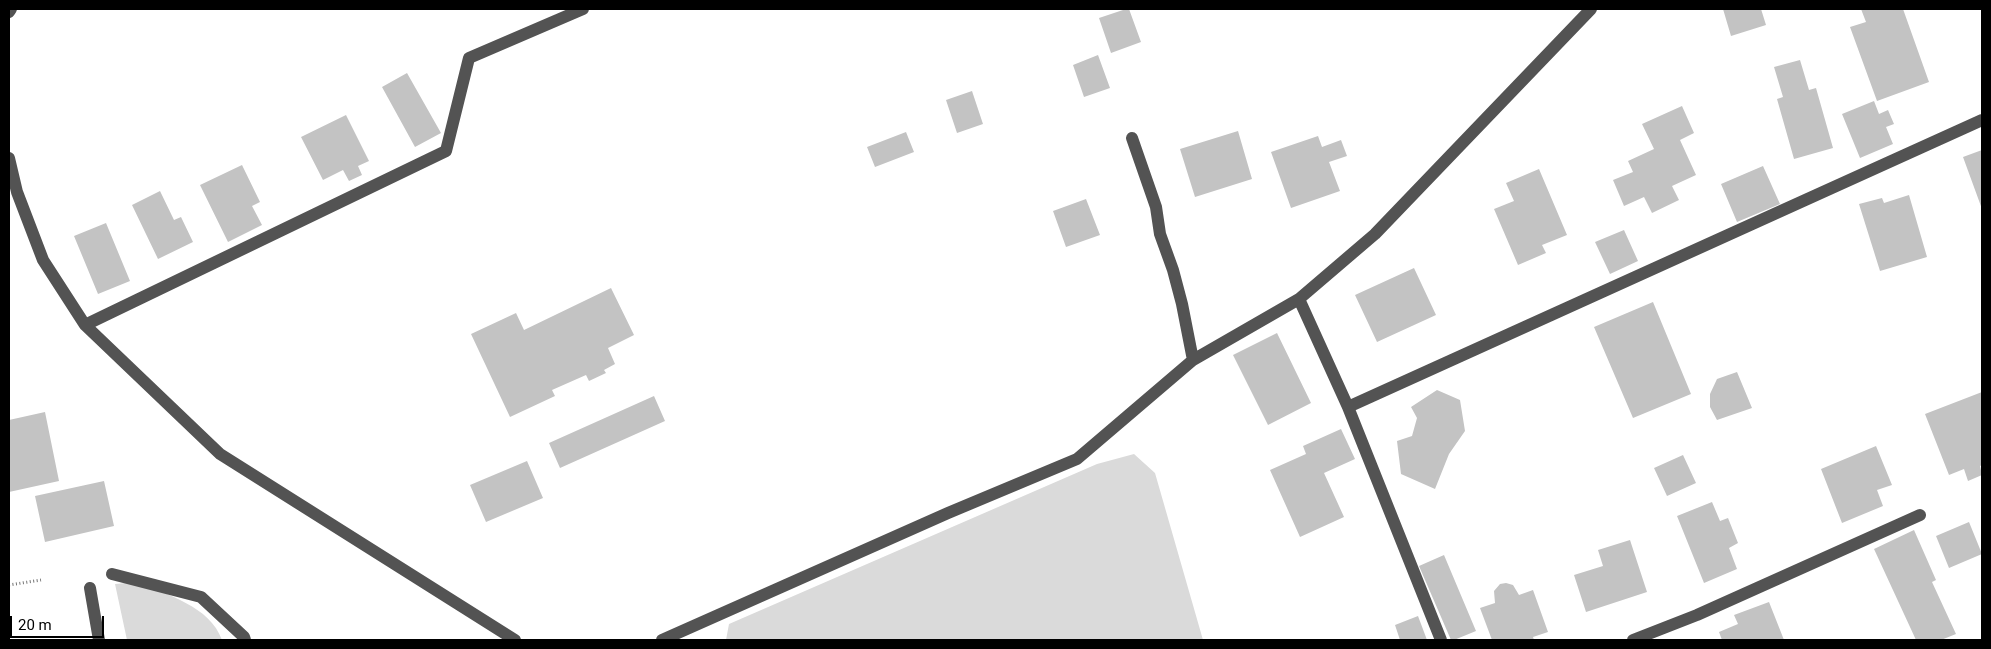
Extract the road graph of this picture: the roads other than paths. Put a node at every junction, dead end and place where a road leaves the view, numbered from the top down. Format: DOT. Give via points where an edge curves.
graph roads {
  1 [pos="11,9"];
  2 [pos="583,9"];
  3 [pos="1591,9"];
  4 [pos="9,12"];
  5 [pos="1982,120"];
  6 [pos="1132,138"];
  7 [pos="9,158"];
  8 [pos="1299,299"];
  9 [pos="85,325"];
  10 [pos="1193,360"];
  11 [pos="1348,407"];
  12 [pos="1920,515"];
  13 [pos="112,574"];
  14 [pos="90,588"];
  15 [pos="99,640"];
  16 [pos="245,640"];
  17 [pos="515,640"];
  18 [pos="662,640"];
  19 [pos="1441,640"];
  20 [pos="1633,640"];
  1 -- 4 [label="street"];
  2 -- 9 [label="street" via="470,58 446,151"];
  3 -- 8 [label="street" via="1375,234"];
  5 -- 11 [label="street"];
  6 -- 10 [label="street" via="1156,207"];
  7 -- 9 [label="street" via="17,192 43,260"];
  8 -- 10 [label="street"];
  8 -- 11 [label="street"];
  9 -- 17 [label="street" via="220,454"];
  10 -- 18 [label="street" via="1077,459"];
  11 -- 19 [label="street"];
  12 -- 20 [label="street" via="1697,616"];
  13 -- 16 [label="street" via="201,597"];
  14 -- 15 [label="street"];
}
